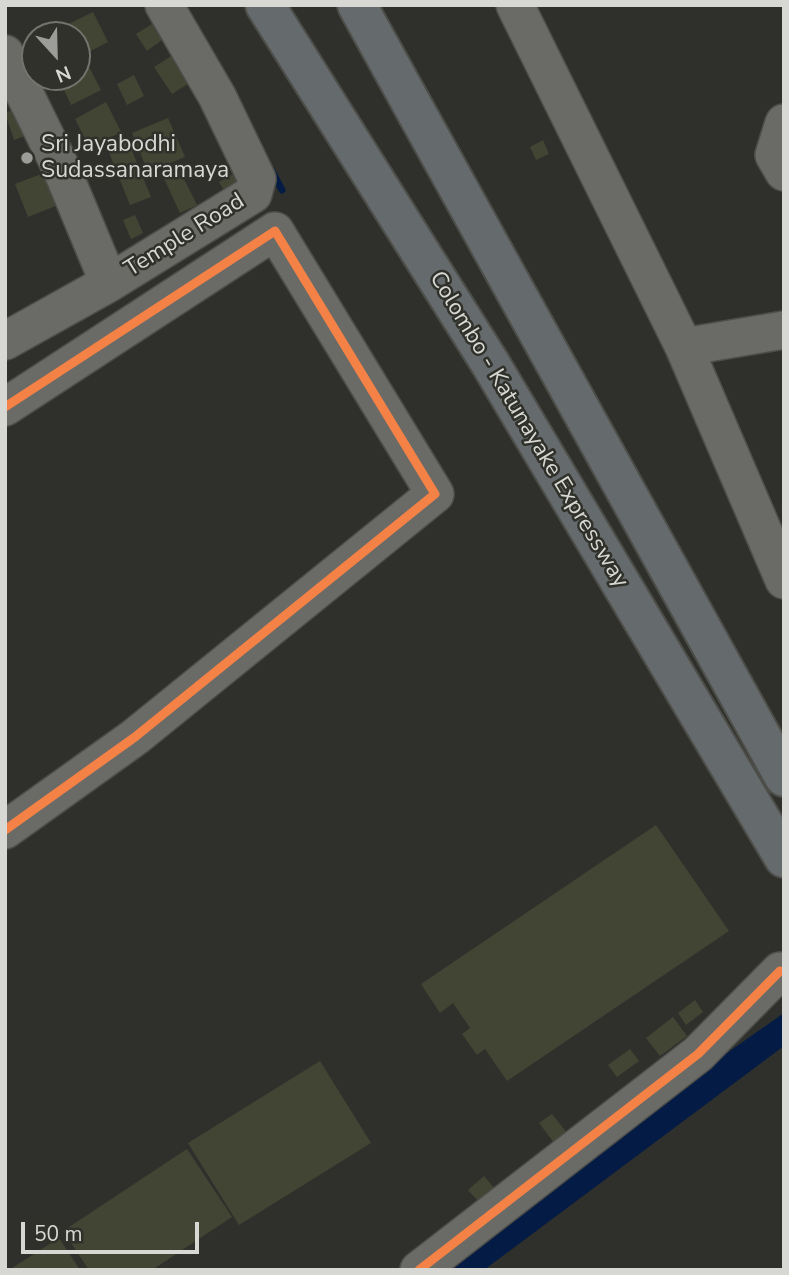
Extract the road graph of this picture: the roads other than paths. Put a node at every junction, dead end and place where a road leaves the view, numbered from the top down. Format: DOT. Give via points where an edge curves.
graph roads {
  1 [pos="163,5"];
  2 [pos="265,5"];
  3 [pos="357,5"];
  4 [pos="515,5"];
  5 [pos="5,54"];
  6 [pos="784,123"];
  7 [pos="784,172"];
  8 [pos="109,283"];
  9 [pos="784,330"];
  10 [pos="5,341"];
  11 [pos="684,347"];
  12 [pos="5,407"];
  13 [pos="784,580"];
  14 [pos="784,776"];
  15 [pos="5,830"];
  16 [pos="784,858"];
  17 [pos="780,971"];
  18 [pos="419,1270"];
  1 -- 8 [label="street, Temple Road" via="217,96 257,179 253,194"];
  2 -- 16 [label="highway, Colombo - Katunayake Expressway" via="490,363"];
  3 -- 14 [label="highway"];
  4 -- 11 [label="street"];
  5 -- 8 [label="street" via="62,170"];
  6 -- 7 [label="street" via="774,155"];
  8 -- 10 [label="street, Temple Road"];
  9 -- 11 [label="street"];
  11 -- 13 [label="street"];
  12 -- 15 [label="street" via="275,231 435,494 135,737"];
  17 -- 18 [label="street" via="698,1054"];
}
